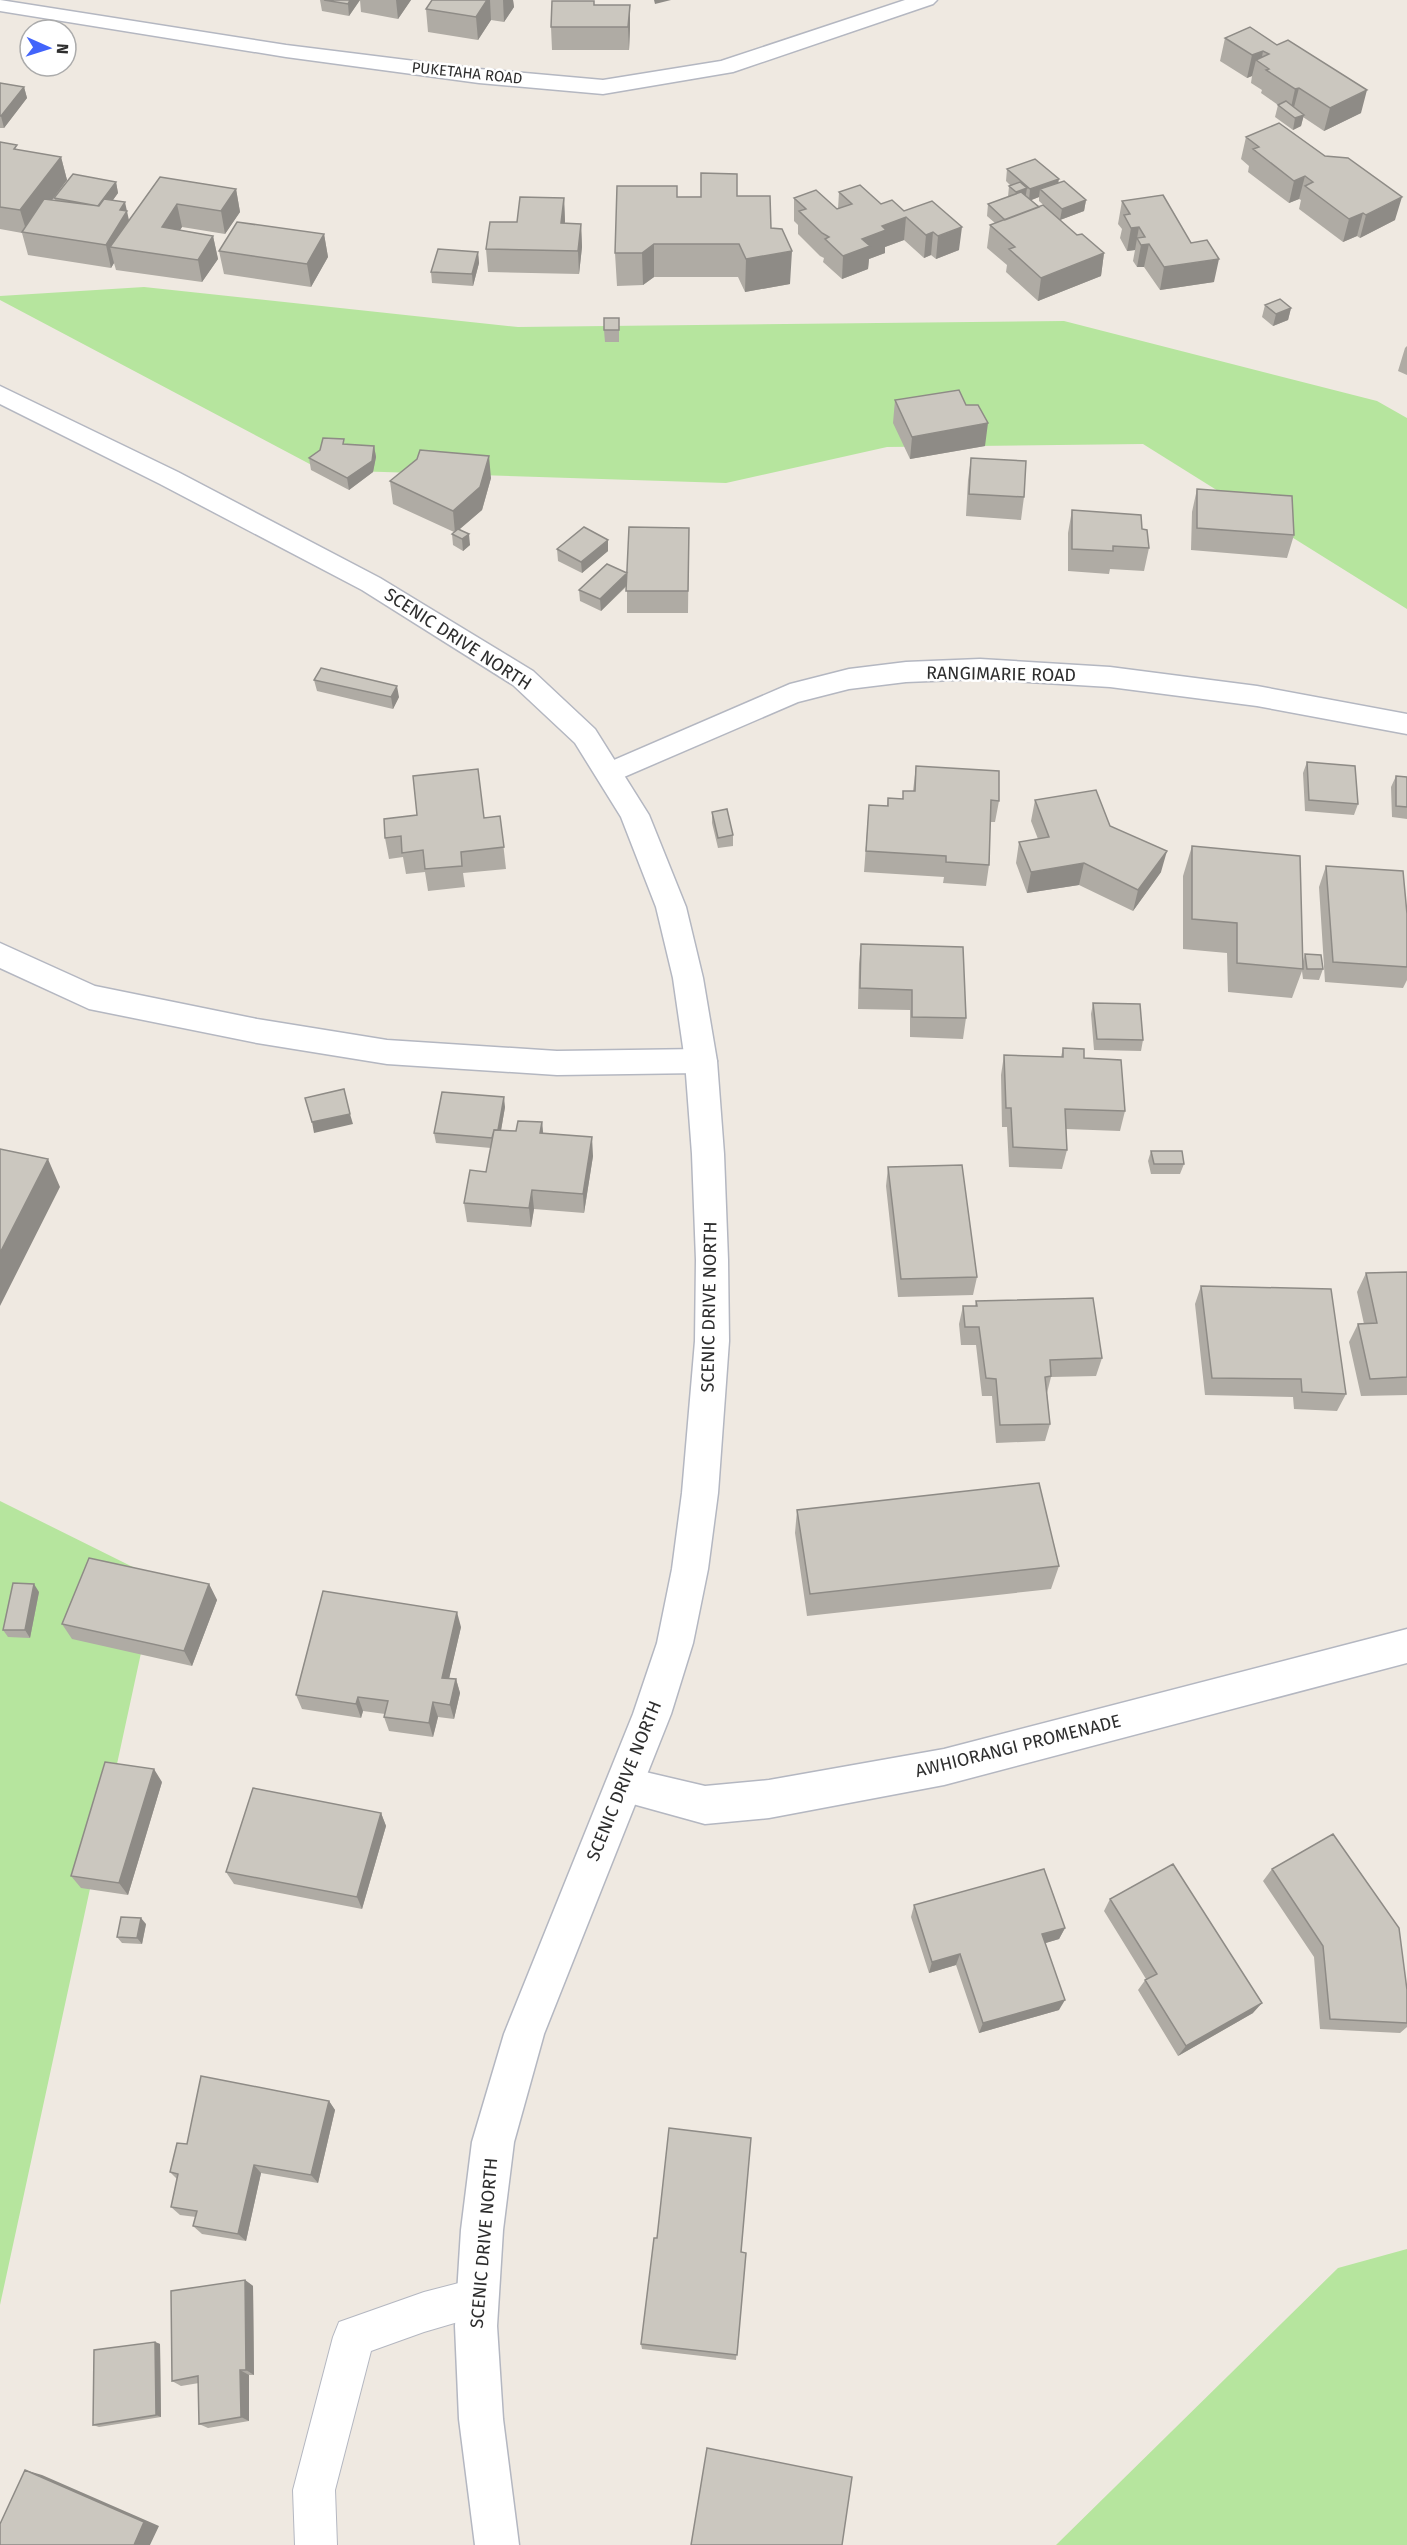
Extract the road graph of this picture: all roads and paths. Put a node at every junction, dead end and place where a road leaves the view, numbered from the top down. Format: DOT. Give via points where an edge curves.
graph roads {
  1 [pos="926,0"];
  2 [pos="0,5"];
  3 [pos="0,394"];
  4 [pos="1407,724"];
  5 [pos="610,772"];
  6 [pos="0,955"];
  7 [pos="701,1061"];
  8 [pos="1407,1646"];
  9 [pos="624,1785"];
  10 [pos="478,2298"];
  11 [pos="316,2545"];
  12 [pos="497,2545"];
  1 -- 2 [label="street, PUKETAHA ROAD" via="725,68 603,87 479,76 286,51"];
  3 -- 5 [label="street, SCENIC DRIVE NORTH" via="341,568 461,638 524,678 585,736"];
  4 -- 5 [label="street, RANGIMARIE ROAD" via="1257,696 1110,677 980,669 906,672 849,679 790,694"];
  5 -- 7 [label="street, SCENIC DRIVE NORTH" via="635,815 671,907 688,978"];
  6 -- 7 [label="street" via="89,997 387,1052 557,1063"];
  7 -- 9 [label="street, SCENIC DRIVE NORTH" via="712,1283 700,1493 675,1643"];
  8 -- 9 [label="street, AWHIORANGI PROMENADE" via="944,1767 769,1799 705,1805"];
  9 -- 10 [label="street, SCENIC DRIVE NORTH" via="524,2034 496,2131 482,2230"];
  10 -- 11 [label="lane" via="354,2337 314,2490"];
  10 -- 12 [label="street, SCENIC DRIVE NORTH" via="481,2419"];
}
